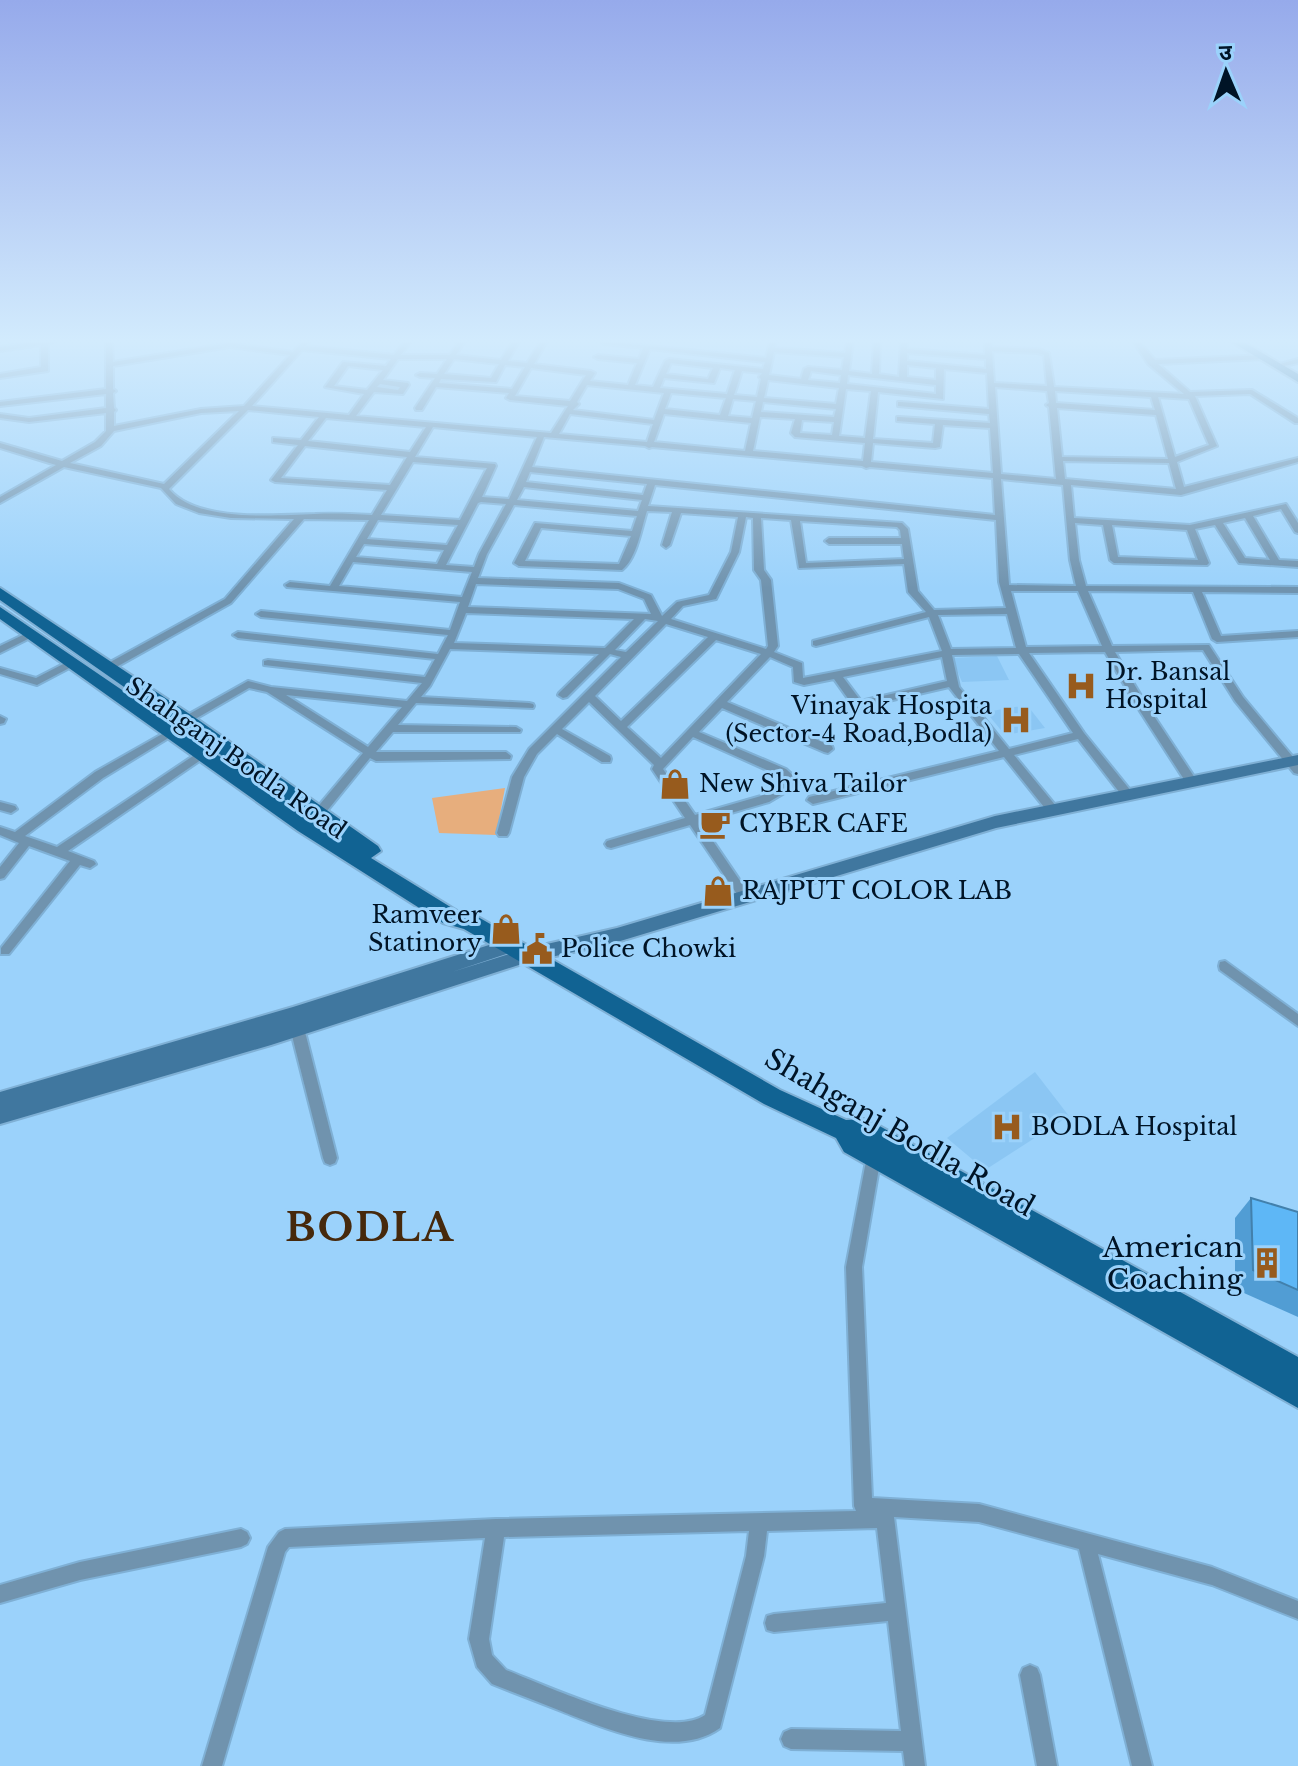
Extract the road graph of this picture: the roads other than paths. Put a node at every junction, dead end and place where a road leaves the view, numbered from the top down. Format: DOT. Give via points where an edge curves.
graph roads {
  1 [pos="111,423"];
  2 [pos="139,423"];
  3 [pos="230,423"];
  4 [pos="317,423"];
  5 [pos="407,423"];
  6 [pos="562,423"];
  7 [pos="656,423"];
  8 [pos="754,423"];
  9 [pos="798,423"];
  10 [pos="838,423"];
  11 [pos="872,423"];
  12 [pos="900,423"];
  13 [pos="939,423"];
  14 [pos="958,423"];
  15 [pos="1053,423"];
  16 [pos="1161,423"];
  17 [pos="1202,423"];
  18 [pos="430,426"];
  19 [pos="993,426"];
  20 [pos="111,429"];
  21 [pos="541,436"];
  22 [pos="553,437"];
  23 [pos="835,438"];
  24 [pos="276,440"];
  25 [pos="870,441"];
  26 [pos="301,443"];
  27 [pos="898,443"];
  28 [pos="0,445"];
  29 [pos="649,446"];
  30 [pos="748,454"];
  31 [pos="411,457"];
  32 [pos="1058,459"];
  33 [pos="1298,460"];
  34 [pos="1171,461"];
  35 [pos="63,464"];
  36 [pos="866,466"];
  37 [pos="526,469"];
  38 [pos="996,477"];
  39 [pos="651,483"];
  40 [pos="521,484"];
  41 [pos="1064,484"];
  42 [pos="164,487"];
  43 [pos="393,488"];
  44 [pos="1181,492"];
  45 [pos="477,499"];
  46 [pos="0,500"];
  47 [pos="510,502"];
  48 [pos="1298,502"];
  49 [pos="1283,506"];
  50 [pos="644,507"];
  51 [pos="677,511"];
  52 [pos="1248,515"];
  53 [pos="742,516"];
  54 [pos="376,517"];
  55 [pos="300,518"];
  56 [pos="757,518"];
  57 [pos="1000,518"];
  58 [pos="795,519"];
  59 [pos="1072,520"];
  60 [pos="1218,522"];
  61 [pos="463,523"];
  62 [pos="1107,524"];
  63 [pos="1190,528"];
  64 [pos="1298,530"];
  65 [pos="636,534"];
  66 [pos="361,541"];
  67 [pos="829,541"];
  68 [pos="905,541"];
  69 [pos="666,545"];
  70 [pos="450,548"];
  71 [pos="350,559"];
  72 [pos="908,561"];
  73 [pos="1277,564"];
  74 [pos="1298,564"];
  75 [pos="440,567"];
  76 [pos="475,575"];
  77 [pos="290,585"];
  78 [pos="1081,587"];
  79 [pos="1006,588"];
  80 [pos="333,589"];
  81 [pos="1196,589"];
  82 [pos="1298,590"];
  83 [pos="0,593"];
  84 [pos="463,605"];
  85 [pos="1011,611"];
  86 [pos="0,612"];
  87 [pos="932,613"];
  88 [pos="261,614"];
  89 [pos="643,616"];
  90 [pos="662,618"];
  91 [pos="453,633"];
  92 [pos="1298,634"];
  93 [pos="29,635"];
  94 [pos="238,635"];
  95 [pos="715,635"];
  96 [pos="816,643"];
  97 [pos="446,646"];
  98 [pos="0,649"];
  99 [pos="1021,649"];
  100 [pos="1108,650"];
  101 [pos="608,651"];
  102 [pos="946,652"];
  103 [pos="768,653"];
  104 [pos="629,656"];
  105 [pos="441,657"];
  106 [pos="71,663"];
  107 [pos="268,663"];
  108 [pos="107,668"];
  109 [pos="0,671"];
  110 [pos="836,675"];
  111 [pos="428,680"];
  112 [pos="952,683"];
  113 [pos="271,690"];
  114 [pos="563,695"];
  115 [pos="589,696"];
  116 [pos="153,698"];
  117 [pos="411,702"];
  118 [pos="722,704"];
  119 [pos="529,706"];
  120 [pos="136,708"];
  121 [pos="179,726"];
  122 [pos="621,727"];
  123 [pos="389,728"];
  124 [pos="516,730"];
  125 [pos="557,730"];
  126 [pos="693,733"];
  127 [pos="1080,735"];
  128 [pos="828,749"];
  129 [pos="369,753"];
  130 [pos="1004,753"];
  131 [pos="203,755"];
  132 [pos="506,756"];
  133 [pos="606,759"];
  134 [pos="660,764"];
  135 [pos="1296,764"];
  136 [pos="1191,781"];
  137 [pos="1127,794"];
  138 [pos="813,800"];
  139 [pos="1052,809"];
  140 [pos="690,819"];
  141 [pos="311,821"];
  142 [pos="503,833"];
  143 [pos="10,836"];
  144 [pos="611,844"];
  145 [pos="58,852"];
  146 [pos="0,875"];
  147 [pos="745,897"];
  148 [pos="5,951"];
  149 [pos="516,951"];
  150 [pos="1225,966"];
  151 [pos="1298,1021"];
  152 [pos="297,1028"];
  153 [pos="0,1101"];
  154 [pos="0,1115"];
  155 [pos="844,1131"];
  156 [pos="874,1156"];
  157 [pos="330,1158"];
  158 [pos="1298,1372"];
  159 [pos="1298,1394"];
  160 [pos="884,1513"];
  161 [pos="759,1522"];
  162 [pos="496,1528"];
  163 [pos="241,1538"];
  164 [pos="1086,1541"];
  165 [pos="0,1594"];
  166 [pos="1298,1610"];
  167 [pos="896,1611"];
  168 [pos="774,1623"];
  169 [pos="1030,1675"];
  170 [pos="791,1739"];
  171 [pos="912,1741"];
  172 [pos="212,1766"];
  173 [pos="915,1766"];
  174 [pos="1047,1766"];
  175 [pos="1142,1766"];
  1 -- 20 [label="street"];
  2 -- 20 [label="street"];
  3 -- 42 [label="street"];
  4 -- 26 [label="street"];
  5 -- 18 [label="street"];
  6 -- 22 [label="street"];
  7 -- 29 [label="street"];
  8 -- 30 [label="street"];
  9 -- 23 [label="street" via="796,435"];
  10 -- 23 [label="street"];
  11 -- 25 [label="street"];
  12 -- 27 [label="street"];
  13 -- 27 [label="street" via="936,446"];
  14 -- 19 [label="street"];
  15 -- 32 [label="street"];
  16 -- 34 [label="street"];
  17 -- 34 [label="street" via="1213,446"];
  18 -- 21 [label="street"];
  18 -- 31 [label="street"];
  19 -- 38 [label="street"];
  20 -- 35 [label="street" via="98,444"];
  21 -- 22 [label="street"];
  21 -- 37 [label="street"];
  22 -- 29 [label="street"];
  23 -- 25 [label="street"];
  24 -- 26 [label="street"];
  25 -- 27 [label="street"];
  25 -- 36 [label="street"];
  26 -- 31 [label="street"];
  26 -- 43 [label="street" via="275,480"];
  28 -- 35 [label="street"];
  29 -- 30 [label="street"];
  30 -- 36 [label="street"];
  31 -- 43 [label="street"];
  31 -- 45 [label="street" via="492,466"];
  32 -- 34 [label="street"];
  32 -- 41 [label="street"];
  33 -- 44 [label="street"];
  34 -- 44 [label="street"];
  35 -- 42 [label="street"];
  35 -- 46 [label="street"];
  36 -- 38 [label="street"];
  37 -- 39 [label="street"];
  37 -- 40 [label="street"];
  38 -- 41 [label="street"];
  38 -- 57 [label="street"];
  39 -- 50 [label="street"];
  39 -- 57 [label="street"];
  40 -- 47 [label="street"];
  40 -- 50 [label="street"];
  41 -- 44 [label="street"];
  41 -- 59 [label="street"];
  42 -- 55 [label="street" via="180,503 203,512"];
  43 -- 54 [label="street"];
  45 -- 47 [label="street"];
  45 -- 61 [label="street"];
  47 -- 50 [label="street"];
  47 -- 76 [label="street"];
  48 -- 49 [label="street"];
  49 -- 52 [label="street"];
  49 -- 64 [label="street"];
  50 -- 51 [label="street"];
  50 -- 65 [label="street"];
  51 -- 53 [label="street"];
  51 -- 69 [label="street"];
  52 -- 60 [label="street"];
  52 -- 73 [label="street"];
  53 -- 56 [label="street"];
  53 -- 90 [label="street" via="735,552 713,597 682,603"];
  54 -- 55 [label="street"];
  54 -- 61 [label="street"];
  54 -- 66 [label="street"];
  55 -- 108 [label="street" via="228,601"];
  56 -- 58 [label="street"];
  56 -- 103 [label="street" via="759,570 766,580 773,646"];
  57 -- 79 [label="street"];
  58 -- 68 [label="street" via="896,524 904,529"];
  58 -- 72 [label="street" via="802,566"];
  59 -- 62 [label="street"];
  59 -- 78 [label="street"];
  60 -- 63 [label="street"];
  60 -- 73 [label="street" via="1242,561"];
  61 -- 70 [label="street"];
  62 -- 63 [label="street"];
  62 -- 63 [label="street" via="1114,560 1202,563"];
  65 -- 65 [label="street" via="619,568 519,563 538,525"];
  66 -- 70 [label="street"];
  66 -- 71 [label="street"];
  67 -- 68 [label="street"];
  68 -- 72 [label="street"];
  70 -- 75 [label="street"];
  71 -- 75 [label="street"];
  71 -- 80 [label="street"];
  72 -- 87 [label="street" via="913,592"];
  73 -- 74 [label="street"];
  75 -- 76 [label="street"];
  76 -- 84 [label="street"];
  76 -- 90 [label="street" via="624,586 648,597"];
  77 -- 80 [label="street"];
  78 -- 79 [label="street"];
  78 -- 81 [label="street"];
  78 -- 100 [label="street"];
  79 -- 85 [label="street"];
  80 -- 84 [label="street"];
  81 -- 82 [label="street"];
  81 -- 92 [label="street" via="1217,639"];
  83 -- 108 [label="main road, Shahganj Bodla Road"];
  84 -- 89 [label="street"];
  84 -- 91 [label="street"];
  85 -- 87 [label="street"];
  85 -- 99 [label="street"];
  86 -- 93 [label="main road, Shahganj Bodla Road"];
  87 -- 96 [label="street"];
  87 -- 102 [label="street"];
  88 -- 91 [label="street"];
  89 -- 90 [label="street"];
  89 -- 101 [label="street"];
  90 -- 95 [label="street"];
  90 -- 104 [label="street"];
  91 -- 97 [label="street"];
  93 -- 98 [label="street"];
  93 -- 106 [label="main road, Shahganj Bodla Road"];
  94 -- 105 [label="street"];
  95 -- 103 [label="street"];
  95 -- 122 [label="street"];
  97 -- 101 [label="street"];
  97 -- 105 [label="street"];
  99 -- 100 [label="street"];
  99 -- 102 [label="street"];
  99 -- 127 [label="street"];
  100 -- 135 [label="street" via="1207,648 1239,699"];
  100 -- 136 [label="street"];
  101 -- 104 [label="street"];
  101 -- 114 [label="street"];
  102 -- 110 [label="street"];
  102 -- 112 [label="street"];
  103 -- 110 [label="street" via="798,665 796,677 801,682"];
  103 -- 118 [label="street"];
  104 -- 115 [label="street"];
  105 -- 111 [label="street"];
  106 -- 109 [label="street" via="37,682"];
  106 -- 120 [label="main road, Shahganj Bodla Road"];
  107 -- 111 [label="street"];
  108 -- 116 [label="main road, Shahganj Bodla Road"];
  110 -- 112 [label="street" via="858,705"];
  111 -- 117 [label="street"];
  112 -- 130 [label="street"];
  113 -- 117 [label="street"];
  113 -- 121 [label="street" via="245,685"];
  113 -- 129 [label="street"];
  115 -- 122 [label="street"];
  115 -- 125 [label="street"];
  116 -- 120 [label="main road"];
  116 -- 121 [label="main road, Shahganj Bodla Road"];
  117 -- 119 [label="street"];
  117 -- 123 [label="street"];
  118 -- 126 [label="street"];
  118 -- 128 [label="street"];
  120 -- 121 [label="main road, Shahganj Bodla Road"];
  121 -- 131 [label="main road, Shahganj Bodla Road"];
  121 -- 141 [label="main road, Shahganj Bodla Road"];
  121 -- 143 [label="street"];
  122 -- 134 [label="street"];
  123 -- 124 [label="street"];
  123 -- 129 [label="street"];
  125 -- 133 [label="street"];
  125 -- 142 [label="street" via="521,771"];
  126 -- 134 [label="street"];
  126 -- 140 [label="street" via="795,781 765,799"];
  127 -- 130 [label="street"];
  127 -- 137 [label="street"];
  129 -- 132 [label="street"];
  129 -- 141 [label="street"];
  130 -- 138 [label="street"];
  130 -- 139 [label="street"];
  131 -- 141 [label="main road, Shahganj Bodla Road"];
  131 -- 145 [label="street"];
  134 -- 140 [label="street" via="659,773"];
  135 -- 136 [label="main road"];
  136 -- 137 [label="main road"];
  137 -- 139 [label="main road"];
  139 -- 147 [label="main road"];
  140 -- 144 [label="street"];
  140 -- 147 [label="street"];
  141 -- 149 [label="main road, Shahganj Bodla Road" via="450,917 471,923"];
  143 -- 145 [label="street"];
  143 -- 146 [label="street"];
  145 -- 148 [label="street" via="84,861"];
  147 -- 149 [label="main road" via="617,935"];
  149 -- 152 [label="main road"];
  149 -- 153 [label="main road"];
  149 -- 155 [label="main road, Shahganj Bodla Road" via="772,1097"];
  150 -- 151 [label="street"];
  152 -- 154 [label="main road"];
  152 -- 157 [label="street"];
  155 -- 156 [label="main road, Shahganj Bodla Road" via="853,1144"];
  155 -- 158 [label="main road" via="866,1130"];
  156 -- 159 [label="main road, Shahganj Bodla Road"];
  156 -- 160 [label="street" via="854,1267 863,1506"];
  160 -- 161 [label="street"];
  160 -- 164 [label="street" via="979,1513"];
  160 -- 167 [label="street"];
  161 -- 162 [label="street"];
  161 -- 162 [label="street" via="713,1721 703,1728 672,1732 623,1725 499,1677 484,1660 479,1639"];
  162 -- 172 [label="street" via="282,1540"];
  163 -- 165 [label="street" via="80,1571"];
  164 -- 166 [label="street" via="1212,1576"];
  164 -- 175 [label="street"];
  167 -- 168 [label="street"];
  167 -- 171 [label="street"];
  169 -- 174 [label="street"];
  170 -- 171 [label="street"];
  171 -- 173 [label="street"];
}
